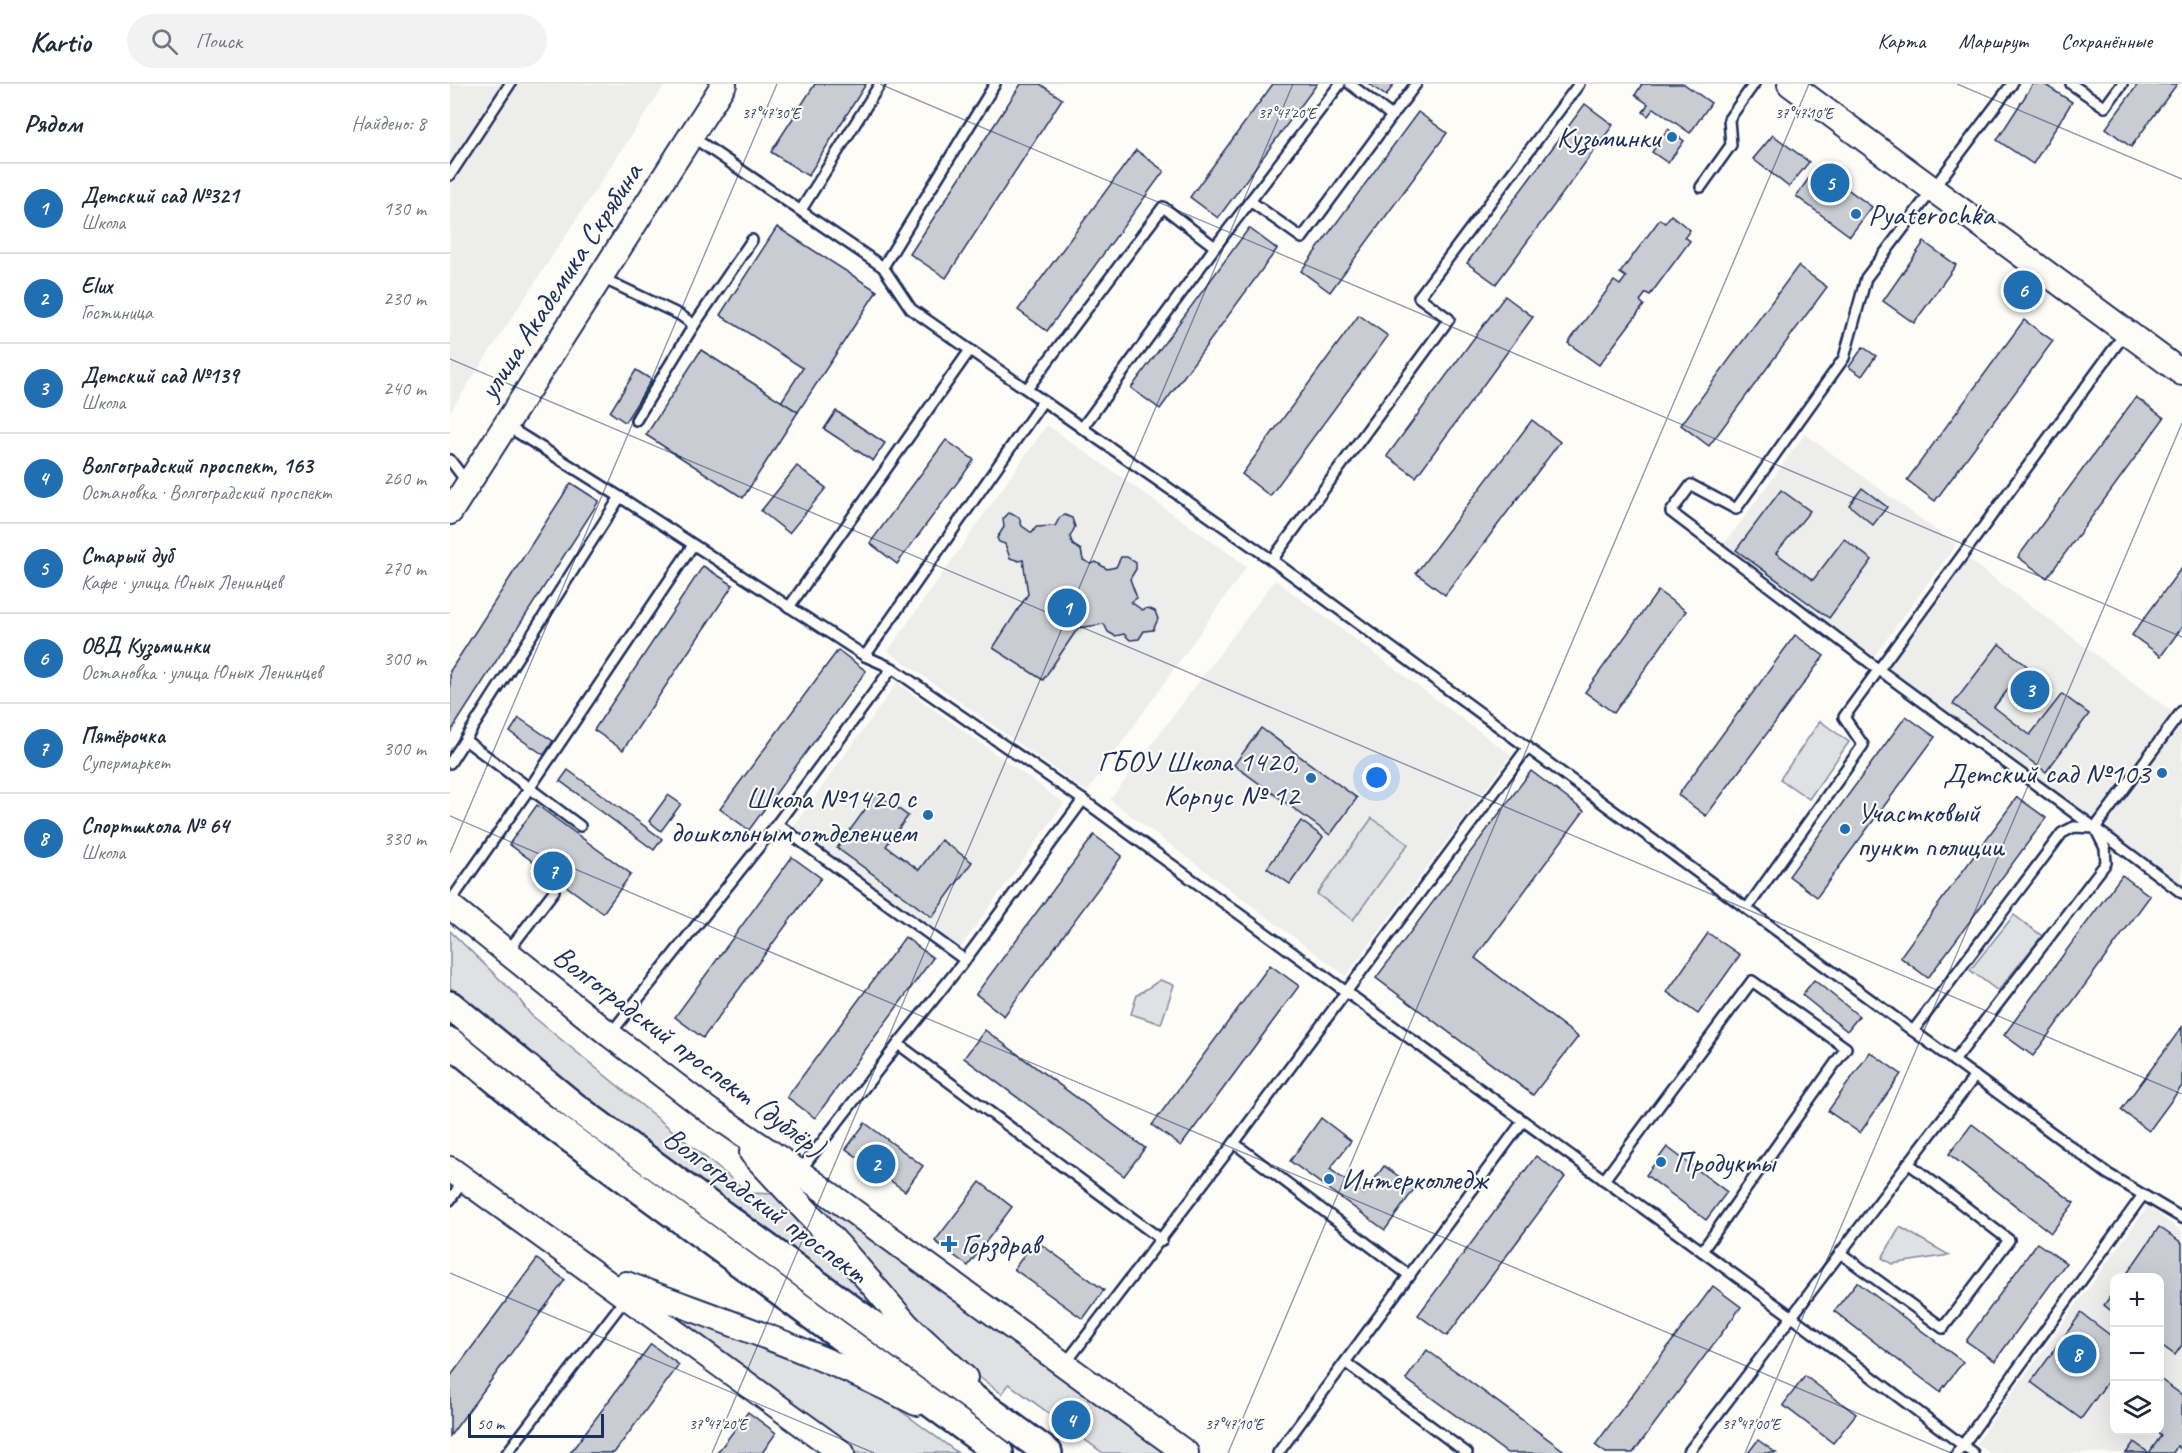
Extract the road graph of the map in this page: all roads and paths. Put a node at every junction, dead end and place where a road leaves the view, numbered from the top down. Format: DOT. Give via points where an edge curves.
graph roads {
  1 [pos="510,84"];
  2 [pos="724,84"];
  3 [pos="880,84"];
  4 [pos="995,84"];
  5 [pos="1340,84"];
  6 [pos="1350,84"];
  7 [pos="1416,84"];
  8 [pos="1579,84"];
  9 [pos="1754,84"];
  10 [pos="1790,84"];
  11 [pos="2012,84"];
  12 [pos="2071,84"];
  13 [pos="2122,84"];
  14 [pos="1392,116"];
  15 [pos="690,136"];
  16 [pos="450,175"];
  17 [pos="1701,187"];
  18 [pos="1934,190"];
  19 [pos="1250,201"];
  20 [pos="801,210"];
  21 [pos="752,240"];
  22 [pos="1215,247"];
  23 [pos="883,267"];
  24 [pos="600,277"];
  25 [pos="694,325"];
  26 [pos="2126,332"];
  27 [pos="970,350"];
  28 [pos="2182,373"];
  29 [pos="1027,389"];
  30 [pos="1043,401"];
  31 [pos="636,420"];
  32 [pos="505,425"];
  33 [pos="1082,428"];
  34 [pos="450,460"];
  35 [pos="468,483"];
  36 [pos="620,497"];
  37 [pos="450,512"];
  38 [pos="693,545"];
  39 [pos="1272,560"];
  40 [pos="789,607"];
  41 [pos="865,656"];
  42 [pos="892,668"];
  43 [pos="1878,669"];
  44 [pos="2182,711"];
  45 [pos="465,740"];
  46 [pos="1528,747"];
  47 [pos="450,763"];
  48 [pos="529,789"];
  49 [pos="1083,800"];
  50 [pos="777,824"];
  51 [pos="580,826"];
  52 [pos="2095,828"];
  53 [pos="554,891"];
  54 [pos="2182,892"];
  55 [pos="450,904"];
  56 [pos="1748,908"];
  57 [pos="507,953"];
  58 [pos="965,960"];
  59 [pos="1347,992"];
  60 [pos="450,1005"];
  61 [pos="1913,1031"];
  62 [pos="610,1035"];
  63 [pos="450,1042"];
  64 [pos="898,1044"];
  65 [pos="1954,1061"];
  66 [pos="1975,1076"];
  67 [pos="708,1110"];
  68 [pos="1523,1121"];
  69 [pos="1234,1143"];
  70 [pos="1908,1163"];
  71 [pos="799,1172"];
  72 [pos="457,1174"];
  73 [pos="1604,1180"];
  74 [pos="2144,1195"];
  75 [pos="450,1200"];
  76 [pos="2182,1218"];
  77 [pos="1162,1239"];
  78 [pos="1701,1251"];
  79 [pos="1840,1253"];
  80 [pos="593,1272"];
  81 [pos="1410,1276"];
  82 [pos="628,1296"];
  83 [pos="1791,1316"];
  84 [pos="1346,1363"];
  85 [pos="1064,1365"];
  86 [pos="990,1446"];
  87 [pos="1960,1449"];
  88 [pos="1048,1452"];
  89 [pos="507,1453"];
  90 [pos="842,1453"];
  91 [pos="1186,1453"];
  92 [pos="1278,1453"];
  93 [pos="1467,1453"];
  94 [pos="1688,1453"];
  95 [pos="1973,1453"];
  1 -- 16 [label="lane"];
  2 -- 15 [label="main road, улица Академика Скрябина"];
  3 -- 20 [label="lane"];
  4 -- 23 [label="lane"];
  5 -- 19 [label="lane"];
  6 -- 14 [label="lane"];
  7 -- 14 [label="lane"];
  8 -- 39 [label="lane" via="1419,297 1449,319"];
  9 -- 17 [label="lane" via="1729,119 1731,145"];
  10 -- 18 [label="main road"];
  11 -- 18 [label="lane"];
  12 -- 13 [label="lane" via="2105,107"];
  14 -- 19 [label="lane" via="1302,238"];
  15 -- 20 [label="lane"];
  15 -- 24 [label="main road, улица Академика Скрябина"];
  18 -- 26 [label="main road"];
  18 -- 43 [label="lane" via="1866,278 1844,358 1736,509 1691,485 1671,512"];
  19 -- 22 [label="lane"];
  20 -- 23 [label="lane"];
  21 -- 25 [label="lane"];
  22 -- 29 [label="lane" via="1163,207"];
  22 -- 33 [label="lane"];
  23 -- 27 [label="lane" via="911,309"];
  24 -- 25 [label="lane"];
  24 -- 32 [label="main road, улица Академика Скрябина"];
  25 -- 31 [label="lane"];
  26 -- 28 [label="main road"];
  26 -- 43 [label="lane"];
  27 -- 29 [label="lane"];
  27 -- 40 [label="lane"];
  29 -- 30 [label="lane"];
  30 -- 33 [label="lane"];
  30 -- 41 [label="lane"];
  32 -- 35 [label="main road, улица Академика Скрябина"];
  32 -- 36 [label="lane"];
  33 -- 39 [label="lane"];
  34 -- 35 [label="lane"];
  35 -- 37 [label="main road, улица Академика Скрябина"];
  36 -- 38 [label="lane"];
  36 -- 45 [label="lane"];
  38 -- 40 [label="lane"];
  38 -- 48 [label="lane"];
  39 -- 46 [label="lane"];
  40 -- 41 [label="lane"];
  41 -- 42 [label="lane"];
  42 -- 49 [label="lane"];
  42 -- 50 [label="lane"];
  43 -- 52 [label="lane"];
  43 -- 56 [label="lane" via="1844,717 1863,745"];
  44 -- 52 [label="lane"];
  45 -- 47 [label="lane"];
  45 -- 48 [label="lane"];
  46 -- 56 [label="lane"];
  46 -- 59 [label="lane"];
  48 -- 51 [label="lane"];
  48 -- 55 [label="lane"];
  49 -- 58 [label="lane"];
  49 -- 59 [label="lane"];
  50 -- 58 [label="lane"];
  50 -- 62 [label="lane"];
  52 -- 54 [label="lane"];
  52 -- 61 [label="lane" via="2074,827 2062,833"];
  52 -- 65 [label="lane" via="2105,848 2106,863"];
  53 -- 57 [label="lane"];
  55 -- 57 [label="main road, Волгоградский проспект (дублёр)"];
  56 -- 61 [label="lane"];
  57 -- 62 [label="main road, Волгоградский проспект (дублёр)"];
  58 -- 64 [label="lane"];
  59 -- 68 [label="lane"];
  59 -- 69 [label="lane"];
  60 -- 88 [label="main road, Волгоградский проспект" via="575,1107"];
  61 -- 65 [label="lane"];
  62 -- 67 [label="main road, Волгоградский проспект (дублёр)"];
  63 -- 86 [label="main road, Волгоградский проспект" via="536,1113"];
  64 -- 71 [label="lane"];
  64 -- 77 [label="lane"];
  65 -- 66 [label="lane"];
  66 -- 70 [label="lane"];
  66 -- 74 [label="lane" via="2108,1174"];
  67 -- 71 [label="main road, Волгоградский проспект (дублёр)"];
  67 -- 88 [label="main road" via="802,1205 907,1325"];
  68 -- 73 [label="lane"];
  68 -- 81 [label="lane"];
  69 -- 77 [label="lane"];
  69 -- 81 [label="lane"];
  70 -- 79 [label="lane"];
  70 -- 79 [label="lane" via="2009,1240 1943,1328"];
  71 -- 85 [label="main road, Волгоградский проспект (дублёр)"];
  72 -- 75 [label="lane"];
  72 -- 80 [label="main road"];
  73 -- 78 [label="lane"];
  73 -- 78 [label="lane" via="1752,981 1846,1048"];
  74 -- 76 [label="lane"];
  74 -- 87 [label="lane"];
  77 -- 85 [label="lane"];
  78 -- 83 [label="lane"];
  79 -- 83 [label="lane"];
  80 -- 82 [label="main road"];
  80 -- 86 [label="main road" via="863,1376"];
  81 -- 84 [label="lane"];
  82 -- 89 [label="lane"];
  82 -- 90 [label="main road"];
  83 -- 87 [label="lane"];
  83 -- 94 [label="lane"];
  84 -- 92 [label="lane"];
  84 -- 93 [label="lane"];
  85 -- 91 [label="main road, Волгоградский проспект (дублёр)"];
  87 -- 95 [label="lane"];
}
